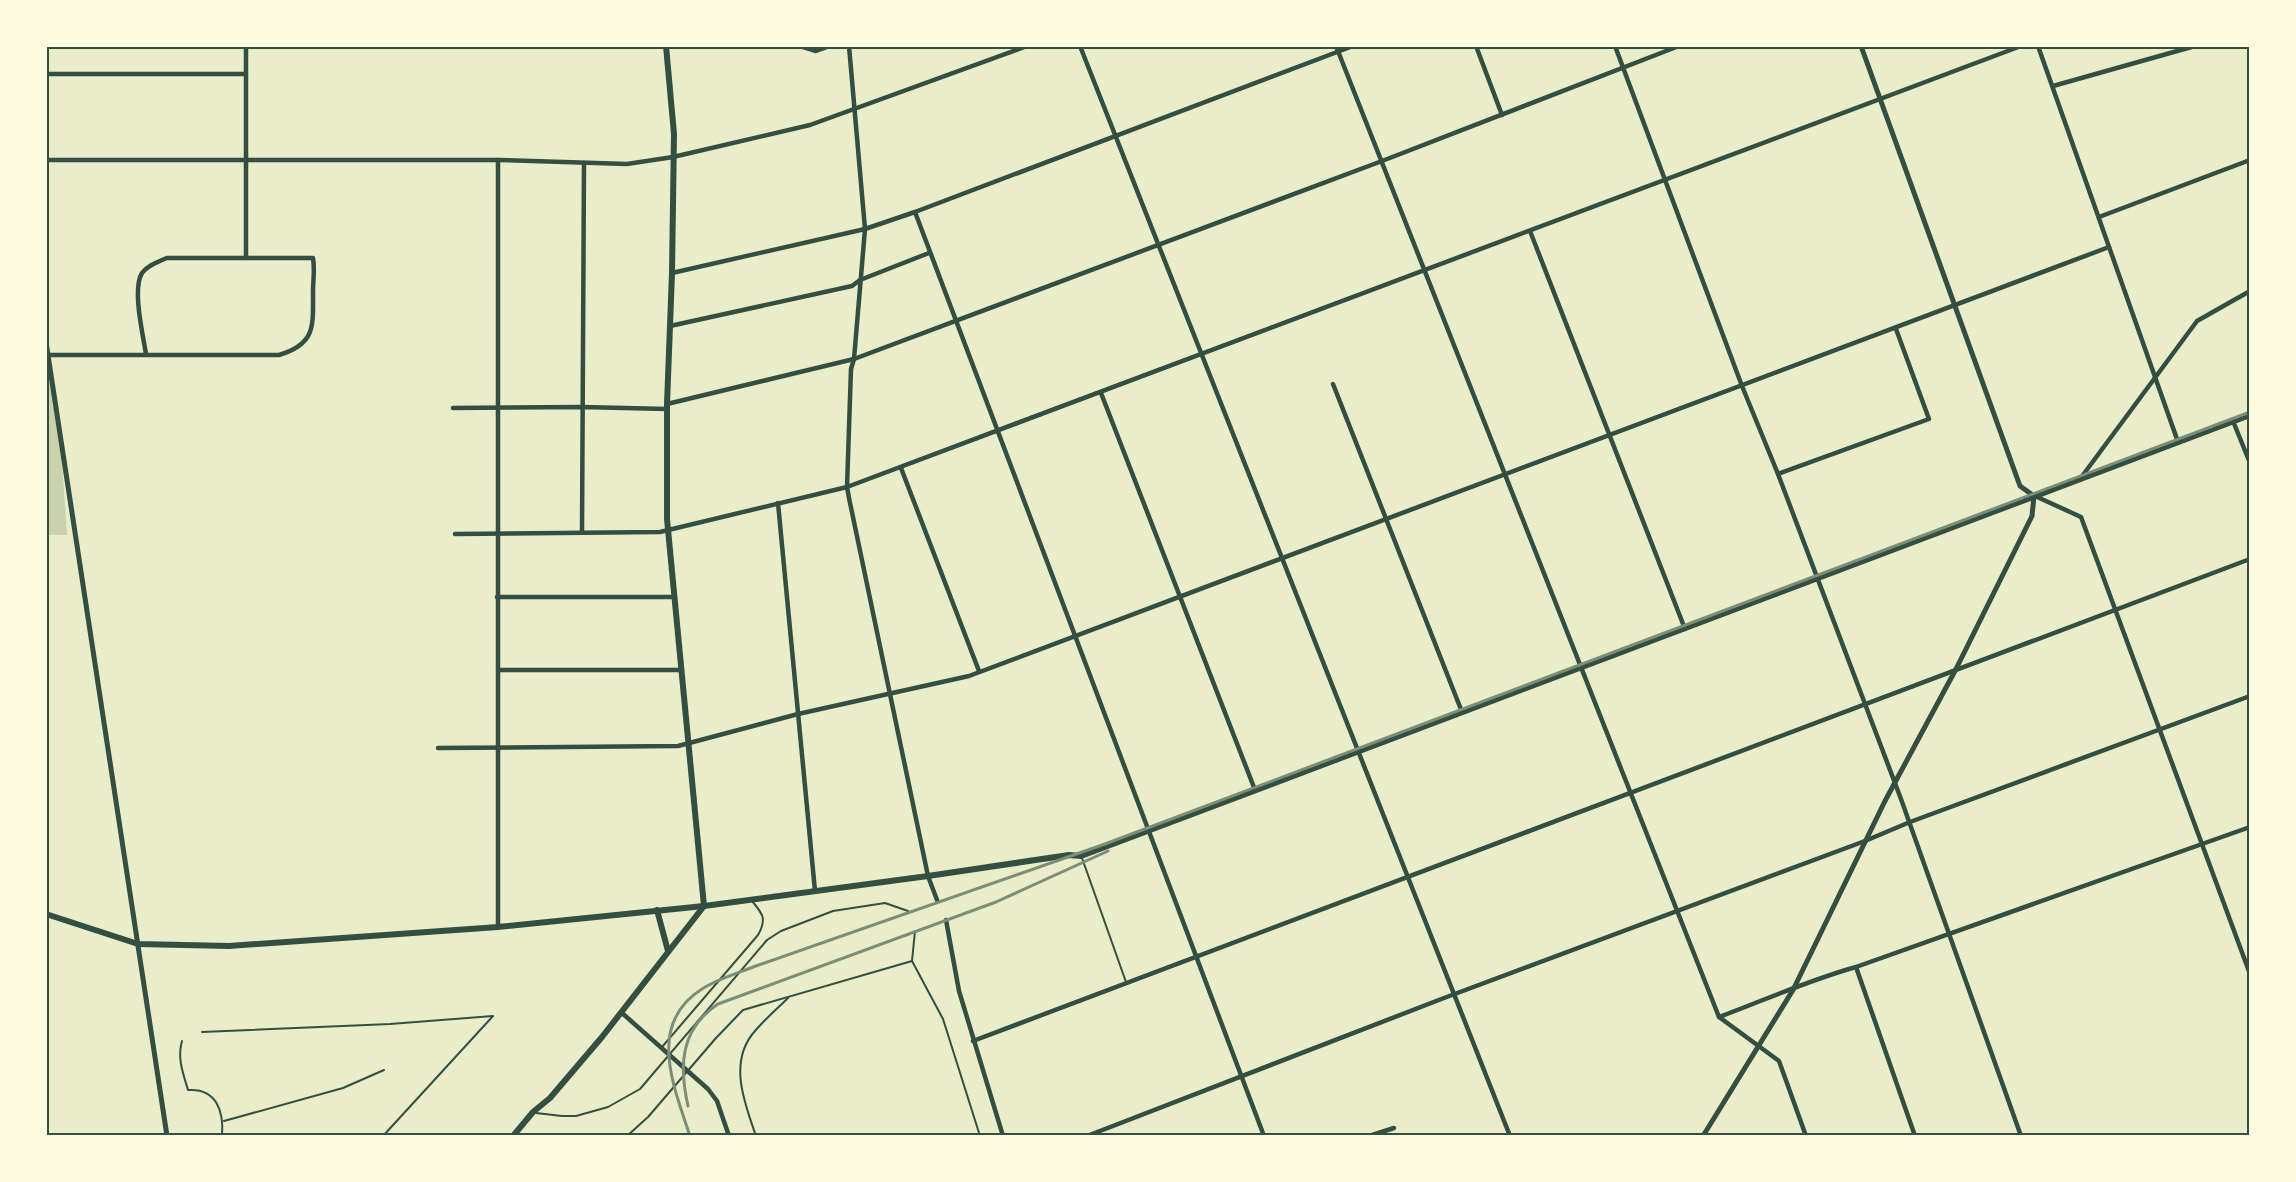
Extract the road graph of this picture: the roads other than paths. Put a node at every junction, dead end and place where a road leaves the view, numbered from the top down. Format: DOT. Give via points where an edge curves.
graph roads {
  1 [pos="246,46"];
  2 [pos="666,46"];
  3 [pos="800,46"];
  4 [pos="830,46"];
  5 [pos="849,46"];
  6 [pos="1027,46"];
  7 [pos="1080,46"];
  8 [pos="1353,46"];
  9 [pos="1476,46"];
  10 [pos="1615,46"];
  11 [pos="1679,46"];
  12 [pos="1861,46"];
  13 [pos="2021,46"];
  14 [pos="2038,46"];
  15 [pos="2167,46"];
  16 [pos="2195,46"];
  17 [pos="1337,49"];
  18 [pos="2169,53"];
  19 [pos="1623,68"];
  20 [pos="46,74"];
  21 [pos="246,74"];
  22 [pos="2053,86"];
  23 [pos="1880,100"];
  24 [pos="853,110"];
  25 [pos="1502,115"];
  26 [pos="1115,135"];
  27 [pos="673,157"];
  28 [pos="46,160"];
  29 [pos="246,160"];
  30 [pos="498,160"];
  31 [pos="2250,160"];
  32 [pos="1382,161"];
  33 [pos="584,163"];
  34 [pos="1666,179"];
  35 [pos="915,212"];
  36 [pos="2099,217"];
  37 [pos="865,229"];
  38 [pos="1530,231"];
  39 [pos="1158,245"];
  40 [pos="2109,247"];
  41 [pos="929,253"];
  42 [pos="246,258"];
  43 [pos="1425,268"];
  44 [pos="672,273"];
  45 [pos="860,280"];
  46 [pos="2250,291"];
  47 [pos="1955,306"];
  48 [pos="956,321"];
  49 [pos="670,326"];
  50 [pos="1896,329"];
  51 [pos="46,342"];
  52 [pos="1200,353"];
  53 [pos="146,354"];
  54 [pos="49,355"];
  55 [pos="854,359"];
  56 [pos="2156,378"];
  57 [pos="1333,384"];
  58 [pos="1742,386"];
  59 [pos="1101,393"];
  60 [pos="582,406"];
  61 [pos="667,406"];
  62 [pos="498,407"];
  63 [pos="453,408"];
  64 [pos="2250,415"];
  65 [pos="2233,421"];
  66 [pos="997,432"];
  67 [pos="1610,435"];
  68 [pos="2178,442"];
  69 [pos="2250,463"];
  70 [pos="901,468"];
  71 [pos="1778,474"];
  72 [pos="1505,475"];
  73 [pos="2080,479"];
  74 [pos="847,487"];
  75 [pos="2034,496"];
  76 [pos="778,503"];
  77 [pos="1384,518"];
  78 [pos="668,531"];
  79 [pos="497,532"];
  80 [pos="582,532"];
  81 [pos="455,534"];
  82 [pos="1282,557"];
  83 [pos="2250,559"];
  84 [pos="1817,579"];
  85 [pos="1181,596"];
  86 [pos="497,597"];
  87 [pos="674,597"];
  88 [pos="2115,610"];
  89 [pos="1685,629"];
  90 [pos="1074,636"];
  91 [pos="1580,668"];
  92 [pos="1956,669"];
  93 [pos="498,670"];
  94 [pos="681,670"];
  95 [pos="979,671"];
  96 [pos="890,694"];
  97 [pos="2250,696"];
  98 [pos="1864,704"];
  99 [pos="1462,712"];
  100 [pos="798,714"];
  101 [pos="2160,730"];
  102 [pos="687,745"];
  103 [pos="497,747"];
  104 [pos="438,748"];
  105 [pos="1358,752"];
  106 [pos="1895,783"];
  107 [pos="1256,790"];
  108 [pos="1631,792"];
  109 [pos="1910,822"];
  110 [pos="2250,826"];
  111 [pos="1149,830"];
  112 [pos="1865,842"];
  113 [pos="2203,843"];
  114 [pos="1081,856"];
  115 [pos="928,876"];
  116 [pos="1409,876"];
  117 [pos="815,891"];
  118 [pos="751,900"];
  119 [pos="937,900"];
  120 [pos="704,906"];
  121 [pos="657,910"];
  122 [pos="908,911"];
  123 [pos="1678,912"];
  124 [pos="46,914"];
  125 [pos="946,920"];
  126 [pos="498,927"];
  127 [pos="915,931"];
  128 [pos="1950,933"];
  129 [pos="138,944"];
  130 [pos="668,951"];
  131 [pos="1197,956"];
  132 [pos="912,961"];
  133 [pos="1856,967"];
  134 [pos="2250,974"];
  135 [pos="1126,982"];
  136 [pos="1793,990"];
  137 [pos="1454,995"];
  138 [pos="790,996"];
  139 [pos="622,1012"];
  140 [pos="1719,1017"];
  141 [pos="202,1032"];
  142 [pos="182,1041"];
  143 [pos="973,1041"];
  144 [pos="1760,1046"];
  145 [pos="662,1047"];
  146 [pos="669,1054"];
  147 [pos="384,1070"];
  148 [pos="689,1071"];
  149 [pos="1242,1075"];
  150 [pos="533,1112"];
  151 [pos="224,1121"];
  152 [pos="1394,1128"];
  153 [pos="1001,1135"];
  154 [pos="167,1136"];
  155 [pos="222,1136"];
  156 [pos="384,1136"];
  157 [pos="513,1136"];
  158 [pos="627,1136"];
  159 [pos="729,1136"];
  160 [pos="756,1136"];
  161 [pos="980,1136"];
  162 [pos="1087,1136"];
  163 [pos="1264,1136"];
  164 [pos="1369,1136"];
  165 [pos="1510,1136"];
  166 [pos="1703,1136"];
  167 [pos="1806,1136"];
  168 [pos="1915,1136"];
  169 [pos="2021,1136"];
  1 -- 21 [label="street"];
  2 -- 27 [label="main road"];
  3 -- 4 [label="street" via="816,51"];
  5 -- 24 [label="street"];
  6 -- 24 [label="street"];
  7 -- 26 [label="street"];
  8 -- 17 [label="street"];
  9 -- 25 [label="street"];
  10 -- 19 [label="street"];
  11 -- 19 [label="street"];
  12 -- 23 [label="street"];
  13 -- 23 [label="street"];
  14 -- 22 [label="street"];
  15 -- 18 [label="street"];
  16 -- 18 [label="street"];
  17 -- 26 [label="street"];
  17 -- 32 [label="street"];
  18 -- 22 [label="street"];
  19 -- 25 [label="street"];
  19 -- 34 [label="street"];
  20 -- 21 [label="street"];
  21 -- 29 [label="street"];
  22 -- 36 [label="street"];
  23 -- 34 [label="street"];
  23 -- 47 [label="street"];
  24 -- 27 [label="street" via="810,125"];
  24 -- 37 [label="street"];
  25 -- 32 [label="street"];
  26 -- 35 [label="street"];
  26 -- 39 [label="street"];
  27 -- 33 [label="street" via="627,164"];
  27 -- 44 [label="main road"];
  28 -- 29 [label="street"];
  29 -- 30 [label="street"];
  29 -- 42 [label="street"];
  30 -- 33 [label="street"];
  30 -- 62 [label="street"];
  31 -- 36 [label="street"];
  32 -- 39 [label="street"];
  32 -- 43 [label="street"];
  33 -- 60 [label="street"];
  34 -- 38 [label="street"];
  34 -- 58 [label="street"];
  35 -- 37 [label="street"];
  35 -- 41 [label="street"];
  36 -- 40 [label="street"];
  37 -- 44 [label="street"];
  37 -- 45 [label="street"];
  38 -- 43 [label="street"];
  38 -- 67 [label="street"];
  39 -- 48 [label="street"];
  39 -- 52 [label="street"];
  40 -- 47 [label="street"];
  40 -- 56 [label="street"];
  41 -- 45 [label="street"];
  41 -- 48 [label="street"];
  42 -- 53 [label="street" via="166,258 148,267 137,288"];
  42 -- 53 [label="street" via="313,258 313,325 301,346 281,355"];
  43 -- 52 [label="street"];
  43 -- 72 [label="street"];
  44 -- 49 [label="main road"];
  45 -- 49 [label="street" via="852,286"];
  45 -- 55 [label="street"];
  46 -- 56 [label="street" via="2197,321"];
  47 -- 50 [label="street"];
  47 -- 75 [label="street" via="2020,486"];
  48 -- 55 [label="street"];
  48 -- 66 [label="street"];
  49 -- 61 [label="main road"];
  50 -- 58 [label="street"];
  50 -- 71 [label="street" via="1929,419"];
  51 -- 54 [label="street"];
  52 -- 59 [label="street"];
  52 -- 82 [label="street"];
  53 -- 54 [label="street"];
  54 -- 129 [label="street"];
  55 -- 61 [label="street"];
  55 -- 74 [label="street"];
  56 -- 68 [label="street"];
  56 -- 73 [label="street"];
  57 -- 77 [label="street"];
  58 -- 67 [label="street"];
  58 -- 71 [label="street"];
  59 -- 66 [label="street"];
  59 -- 85 [label="street"];
  60 -- 61 [label="street"];
  60 -- 62 [label="street"];
  60 -- 80 [label="street"];
  61 -- 78 [label="main road"];
  62 -- 63 [label="street"];
  62 -- 79 [label="street"];
  64 -- 65 [label="main road"];
  65 -- 68 [label="main road"];
  65 -- 69 [label="street"];
  66 -- 70 [label="street"];
  66 -- 90 [label="street"];
  67 -- 72 [label="street"];
  67 -- 89 [label="street"];
  68 -- 73 [label="main road"];
  70 -- 74 [label="street"];
  70 -- 95 [label="street"];
  71 -- 84 [label="street"];
  72 -- 77 [label="street"];
  72 -- 91 [label="street"];
  73 -- 75 [label="main road"];
  74 -- 76 [label="street"];
  74 -- 96 [label="street"];
  75 -- 84 [label="main road"];
  75 -- 88 [label="street" via="2081,517"];
  75 -- 92 [label="street" via="2027,528"];
  76 -- 78 [label="street"];
  76 -- 100 [label="street"];
  77 -- 82 [label="street"];
  77 -- 99 [label="street"];
  78 -- 80 [label="street"];
  78 -- 87 [label="main road"];
  79 -- 80 [label="street"];
  79 -- 81 [label="street"];
  79 -- 86 [label="street"];
  82 -- 85 [label="street"];
  82 -- 105 [label="street"];
  83 -- 88 [label="street"];
  84 -- 89 [label="main road"];
  84 -- 98 [label="street"];
  85 -- 90 [label="street"];
  85 -- 107 [label="street"];
  86 -- 87 [label="street"];
  86 -- 93 [label="street"];
  87 -- 94 [label="main road"];
  88 -- 92 [label="street"];
  88 -- 101 [label="street"];
  89 -- 91 [label="main road"];
  90 -- 95 [label="street"];
  90 -- 111 [label="street"];
  91 -- 99 [label="main road"];
  91 -- 108 [label="street"];
  92 -- 98 [label="street"];
  92 -- 106 [label="street"];
  93 -- 94 [label="street"];
  93 -- 103 [label="street"];
  94 -- 102 [label="main road"];
  95 -- 96 [label="street"];
  96 -- 100 [label="street"];
  96 -- 115 [label="street"];
  97 -- 101 [label="street"];
  98 -- 106 [label="street"];
  98 -- 108 [label="street"];
  99 -- 105 [label="main road"];
  100 -- 102 [label="street"];
  100 -- 117 [label="street"];
  101 -- 109 [label="street"];
  101 -- 113 [label="street"];
  102 -- 103 [label="street"];
  102 -- 120 [label="main road"];
  103 -- 104 [label="street"];
  103 -- 126 [label="street"];
  105 -- 107 [label="main road"];
  105 -- 116 [label="street"];
  106 -- 109 [label="street"];
  106 -- 112 [label="street"];
  107 -- 111 [label="main road"];
  108 -- 116 [label="street"];
  108 -- 123 [label="street"];
  109 -- 112 [label="street"];
  109 -- 128 [label="street"];
  110 -- 113 [label="street"];
  111 -- 114 [label="main road"];
  111 -- 131 [label="street"];
  112 -- 123 [label="street"];
  112 -- 136 [label="street"];
  113 -- 128 [label="street"];
  113 -- 134 [label="street"];
  114 -- 115 [label="main road"];
  114 -- 135 [label="lane"];
  115 -- 117 [label="main road"];
  115 -- 119 [label="street"];
  116 -- 131 [label="street"];
  116 -- 137 [label="street"];
  117 -- 118 [label="main road"];
  118 -- 120 [label="main road"];
  118 -- 145 [label="lane" via="763,918 758,935"];
  120 -- 121 [label="main road"];
  120 -- 130 [label="main road"];
  121 -- 126 [label="main road"];
  121 -- 130 [label="main road"];
  122 -- 146 [label="lane" via="885,903 833,911 781,931 767,940"];
  123 -- 137 [label="street"];
  123 -- 140 [label="street"];
  124 -- 129 [label="main road"];
  125 -- 143 [label="street"];
  126 -- 129 [label="main road" via="229,946"];
  127 -- 132 [label="lane"];
  128 -- 133 [label="street"];
  128 -- 169 [label="street"];
  129 -- 154 [label="street"];
  130 -- 139 [label="main road"];
  131 -- 135 [label="street"];
  131 -- 149 [label="street"];
  132 -- 138 [label="lane"];
  132 -- 161 [label="lane" via="943,1019"];
  133 -- 136 [label="street"];
  133 -- 168 [label="street"];
  135 -- 143 [label="street"];
  136 -- 140 [label="street"];
  136 -- 144 [label="street"];
  137 -- 149 [label="street"];
  137 -- 165 [label="street"];
  138 -- 148 [label="lane" via="737,1015"];
  138 -- 160 [label="lane" via="754,1032 739,1065 741,1087"];
  139 -- 145 [label="street"];
  139 -- 150 [label="main road" via="550,1098"];
  140 -- 144 [label="street"];
  141 -- 156 [label="lane" via="493,1016"];
  142 -- 151 [label="lane" via="180,1061 188,1090 214,1097"];
  143 -- 153 [label="street"];
  144 -- 166 [label="street"];
  144 -- 167 [label="street" via="1779,1061"];
  145 -- 146 [label="street"];
  146 -- 148 [label="street"];
  146 -- 150 [label="lane" via="640,1089 608,1107 576,1116"];
  147 -- 151 [label="lane" via="343,1088"];
  148 -- 158 [label="lane"];
  148 -- 159 [label="street" via="717,1101"];
  149 -- 162 [label="street"];
  149 -- 163 [label="street"];
  150 -- 157 [label="main road"];
  151 -- 155 [label="lane"];
  152 -- 164 [label="street"];
}
